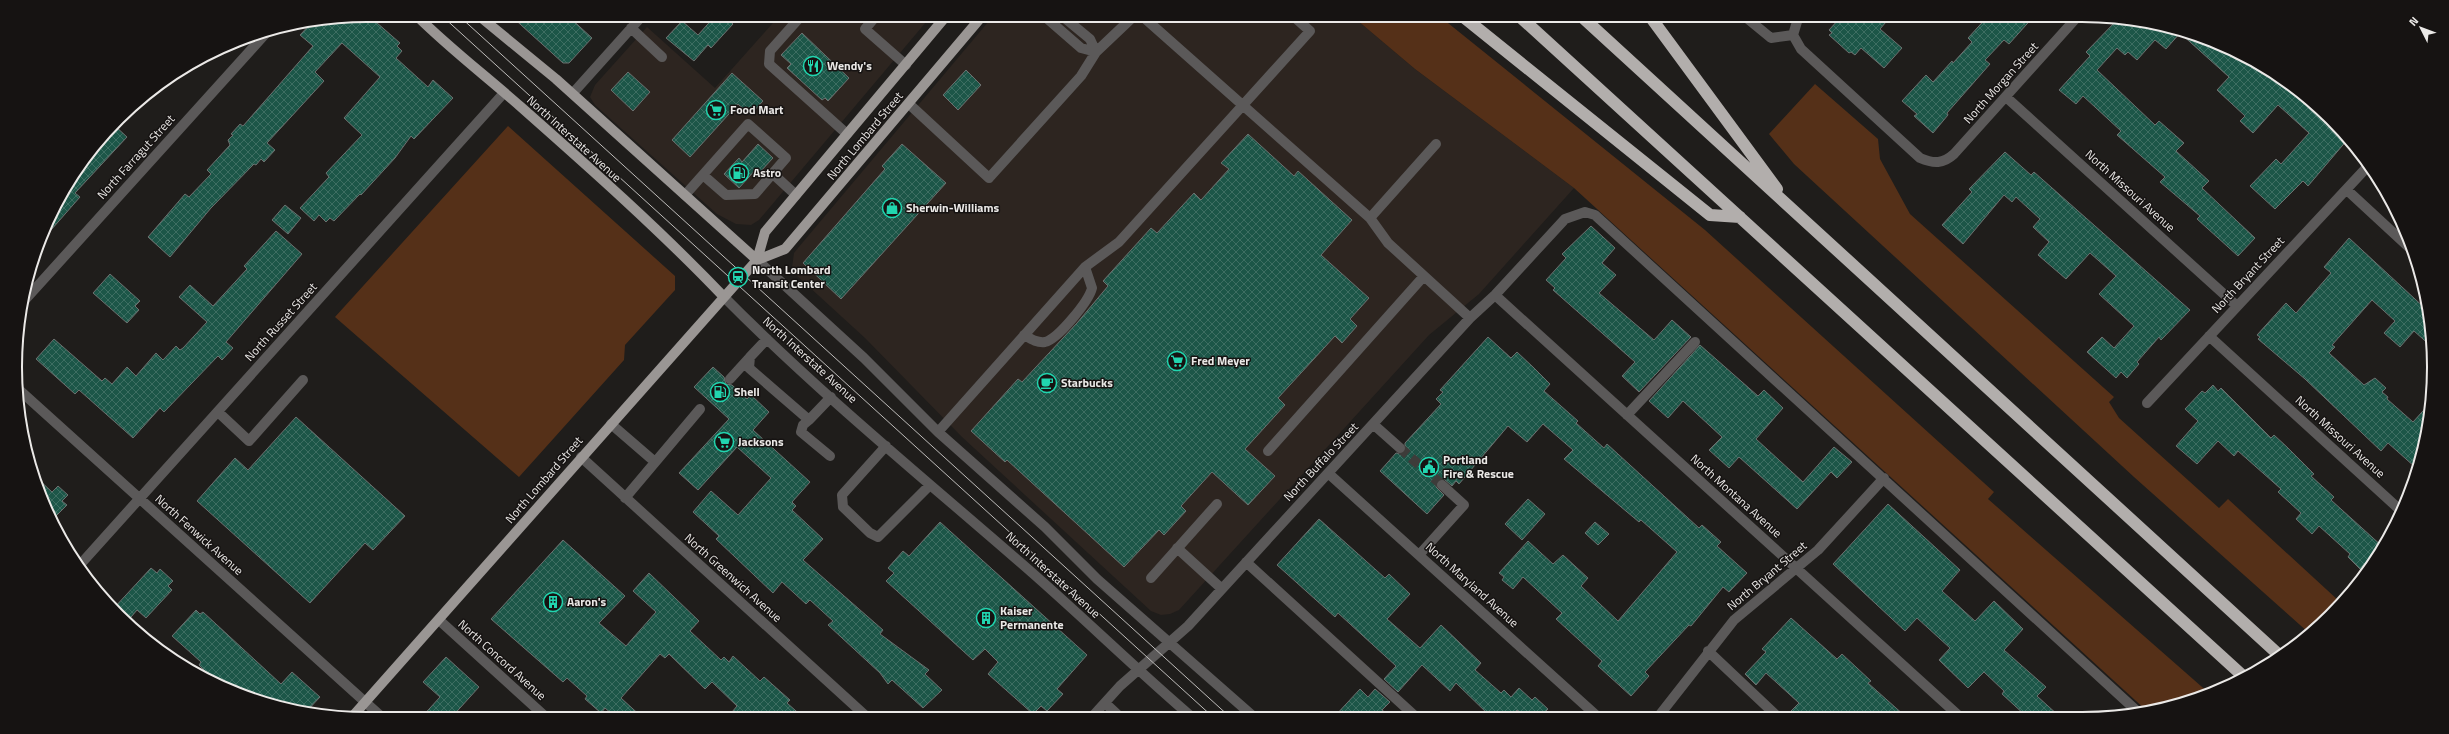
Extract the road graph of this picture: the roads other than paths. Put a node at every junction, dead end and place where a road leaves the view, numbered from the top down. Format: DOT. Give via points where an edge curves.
graph roads {
  1 [pos="423,22"];
  2 [pos="487,22"];
  3 [pos="637,22"];
  4 [pos="796,22"];
  5 [pos="871,22"];
  6 [pos="941,22"];
  7 [pos="977,22"];
  8 [pos="1051,22"];
  9 [pos="1069,22"];
  10 [pos="1128,22"];
  11 [pos="1150,22"];
  12 [pos="1300,22"];
  13 [pos="1470,22"];
  14 [pos="1526,22"];
  15 [pos="1588,22"];
  16 [pos="1654,22"];
  17 [pos="1752,22"];
  18 [pos="1797,22"];
  19 [pos="2074,22"];
  20 [pos="631,28"];
  21 [pos="1793,35"];
  22 [pos="261,39"];
  23 [pos="1096,52"];
  24 [pos="662,57"];
  25 [pos="906,65"];
  26 [pos="573,93"];
  27 [pos="504,94"];
  28 [pos="2006,97"];
  29 [pos="910,104"];
  30 [pos="1244,105"];
  31 [pos="848,134"];
  32 [pos="1436,144"];
  33 [pos="2365,170"];
  34 [pos="773,174"];
  35 [pos="703,175"];
  36 [pos="2347,190"];
  37 [pos="685,195"];
  38 [pos="796,195"];
  39 [pos="1794,212"];
  40 [pos="1740,217"];
  41 [pos="1370,218"];
  42 [pos="2404,243"];
  43 [pos="756,260"];
  44 [pos="1085,267"];
  45 [pos="1424,276"];
  46 [pos="30,294"];
  47 [pos="1495,295"];
  48 [pos="724,296"];
  49 [pos="2238,306"];
  50 [pos="1470,318"];
  51 [pos="1024,335"];
  52 [pos="2209,336"];
  53 [pos="767,339"];
  54 [pos="1695,342"];
  55 [pos="750,357"];
  56 [pos="730,379"];
  57 [pos="303,380"];
  58 [pos="23,394"];
  59 [pos="831,397"];
  60 [pos="2147,403"];
  61 [pos="700,409"];
  62 [pos="218,412"];
  63 [pos="1627,415"];
  64 [pos="809,420"];
  65 [pos="611,424"];
  66 [pos="1373,424"];
  67 [pos="938,432"];
  68 [pos="886,446"];
  69 [pos="1400,448"];
  70 [pos="1268,451"];
  71 [pos="830,456"];
  72 [pos="581,457"];
  73 [pos="655,462"];
  74 [pos="1328,473"];
  75 [pos="1884,478"];
  76 [pos="930,485"];
  77 [pos="1442,485"];
  78 [pos="625,498"];
  79 [pos="140,499"];
  80 [pos="1217,504"];
  81 [pos="2397,507"];
  82 [pos="1177,548"];
  83 [pos="1419,555"];
  84 [pos="82,562"];
  85 [pos="1246,562"];
  86 [pos="1796,568"];
  87 [pos="1151,578"];
  88 [pos="1222,589"];
  89 [pos="439,620"];
  90 [pos="1170,642"];
  91 [pos="1708,651"];
  92 [pos="2276,652"];
  93 [pos="1138,670"];
  94 [pos="2240,673"];
  95 [pos="365,702"];
  96 [pos="1105,703"];
  97 [pos="2133,708"];
  98 [pos="357,712"];
  99 [pos="376,712"];
  100 [pos="540,712"];
  101 [pos="861,712"];
  102 [pos="1097,712"];
  103 [pos="1115,712"];
  104 [pos="1186,712"];
  105 [pos="1247,712"];
  106 [pos="1411,712"];
  107 [pos="1592,712"];
  108 [pos="1662,712"];
  109 [pos="1773,712"];
  110 [pos="1955,712"];
  1 -- 27 [label="main road, North Interstate Avenue"];
  2 -- 26 [label="main road"];
  3 -- 20 [label="street"];
  4 -- 31 [label="street" via="770,51 769,64"];
  5 -- 25 [label="street" via="865,28"];
  6 -- 25 [label="main road, North Lombard Street"];
  7 -- 29 [label="main road, North Lombard Street"];
  8 -- 23 [label="street" via="1081,48"];
  9 -- 23 [label="street" via="1090,39"];
  10 -- 23 [label="street"];
  11 -- 30 [label="street"];
  12 -- 30 [label="street" via="1310,31"];
  13 -- 40 [label="highway" via="1710,215"];
  14 -- 40 [label="highway"];
  15 -- 39 [label="highway"];
  16 -- 39 [label="highway"];
  17 -- 21 [label="street" via="1771,38"];
  18 -- 21 [label="street"];
  19 -- 28 [label="street, North Morgan Street"];
  20 -- 24 [label="street"];
  20 -- 26 [label="street"];
  21 -- 28 [label="street, North Morgan Street" via="1802,49 1920,158 1939,163 1947,161"];
  22 -- 46 [label="street, North Farragut Street"];
  23 -- 29 [label="street" via="1081,76 989,178"];
  25 -- 31 [label="main road, North Lombard Street"];
  26 -- 37 [label="main road"];
  27 -- 48 [label="main road, North Interstate Avenue" via="694,265"];
  27 -- 62 [label="street, North Russet Street"];
  28 -- 49 [label="street, North Missouri Avenue"];
  29 -- 43 [label="main road, North Lombard Street" via="785,249"];
  30 -- 41 [label="street"];
  30 -- 44 [label="street" via="1119,242"];
  31 -- 38 [label="main road, North Lombard Street"];
  32 -- 41 [label="street"];
  33 -- 36 [label="street, North Bryant Street"];
  34 -- 35 [label="street" via="755,194 726,195"];
  34 -- 35 [label="street" via="786,158 748,124"];
  34 -- 38 [label="street"];
  35 -- 37 [label="street"];
  36 -- 42 [label="street"];
  36 -- 49 [label="street, North Bryant Street"];
  37 -- 43 [label="main road"];
  38 -- 43 [label="main road, North Lombard Street" via="765,232"];
  39 -- 92 [label="highway"];
  40 -- 94 [label="highway"];
  41 -- 45 [label="street" via="1388,243"];
  43 -- 48 [label="main road, North Lombard Street"];
  43 -- 67 [label="street" via="864,358"];
  44 -- 51 [label="street"];
  44 -- 51 [label="street" via="1092,288 1081,308 1051,340 1036,342"];
  45 -- 50 [label="street"];
  45 -- 70 [label="street"];
  47 -- 50 [label="street, North Buffalo Street"];
  47 -- 63 [label="street, North Montana Avenue"];
  47 -- 75 [label="street, North Buffalo Street" via="1565,219 1585,212 1595,215"];
  48 -- 53 [label="street, North Interstate Avenue"];
  48 -- 65 [label="main road, North Lombard Street"];
  49 -- 52 [label="street, North Bryant Street"];
  50 -- 66 [label="street, North Buffalo Street"];
  51 -- 67 [label="street"];
  52 -- 60 [label="street, North Bryant Street"];
  52 -- 81 [label="street, North Missouri Avenue"];
  53 -- 55 [label="street"];
  53 -- 59 [label="street, North Interstate Avenue"];
  54 -- 63 [label="street"];
  55 -- 56 [label="street"];
  55 -- 64 [label="street" via="749,368"];
  57 -- 62 [label="street" via="249,441"];
  58 -- 79 [label="street, North Fenwick Avenue"];
  59 -- 64 [label="street"];
  59 -- 68 [label="street, North Interstate Avenue"];
  61 -- 73 [label="street"];
  62 -- 79 [label="street, North Russet Street"];
  63 -- 86 [label="street, North Montana Avenue"];
  64 -- 71 [label="street" via="802,425 801,432"];
  65 -- 72 [label="main road, North Lombard Street"];
  65 -- 73 [label="street"];
  66 -- 69 [label="street"];
  66 -- 74 [label="street, North Buffalo Street"];
  67 -- 90 [label="street" via="1045,527 1092,575"];
  68 -- 76 [label="street, North Interstate Avenue"];
  68 -- 76 [label="street" via="842,495 843,507 870,533 878,537"];
  72 -- 78 [label="street, North Greenwich Avenue"];
  72 -- 89 [label="main road, North Lombard Street"];
  73 -- 78 [label="street"];
  74 -- 83 [label="street, North Maryland Avenue"];
  74 -- 85 [label="street, North Buffalo Street"];
  75 -- 86 [label="street, North Bryant Street" via="1818,550"];
  75 -- 97 [label="street"];
  76 -- 93 [label="street, North Interstate Avenue" via="1016,558"];
  77 -- 83 [label="street" via="1464,505"];
  78 -- 101 [label="street, North Greenwich Avenue"];
  79 -- 84 [label="street, North Russet Street"];
  79 -- 95 [label="street, North Fenwick Avenue"];
  80 -- 82 [label="street"];
  82 -- 87 [label="street"];
  82 -- 88 [label="street"];
  83 -- 107 [label="street, North Maryland Avenue"];
  85 -- 88 [label="street, North Buffalo Street"];
  85 -- 106 [label="street"];
  86 -- 91 [label="street, North Bryant Street" via="1745,609"];
  86 -- 110 [label="street, North Montana Avenue"];
  88 -- 90 [label="street, North Buffalo Street"];
  89 -- 95 [label="main road, North Lombard Street"];
  89 -- 100 [label="street, North Concord Avenue"];
  90 -- 93 [label="street, North Buffalo Street"];
  90 -- 105 [label="street"];
  91 -- 108 [label="street, North Bryant Street"];
  91 -- 109 [label="street"];
  93 -- 96 [label="street, North Buffalo Street"];
  93 -- 104 [label="street, North Interstate Avenue"];
  95 -- 98 [label="main road, North Lombard Street"];
  95 -- 99 [label="street, North Fenwick Avenue"];
  96 -- 102 [label="street, North Buffalo Street"];
  96 -- 103 [label="street"];
}
